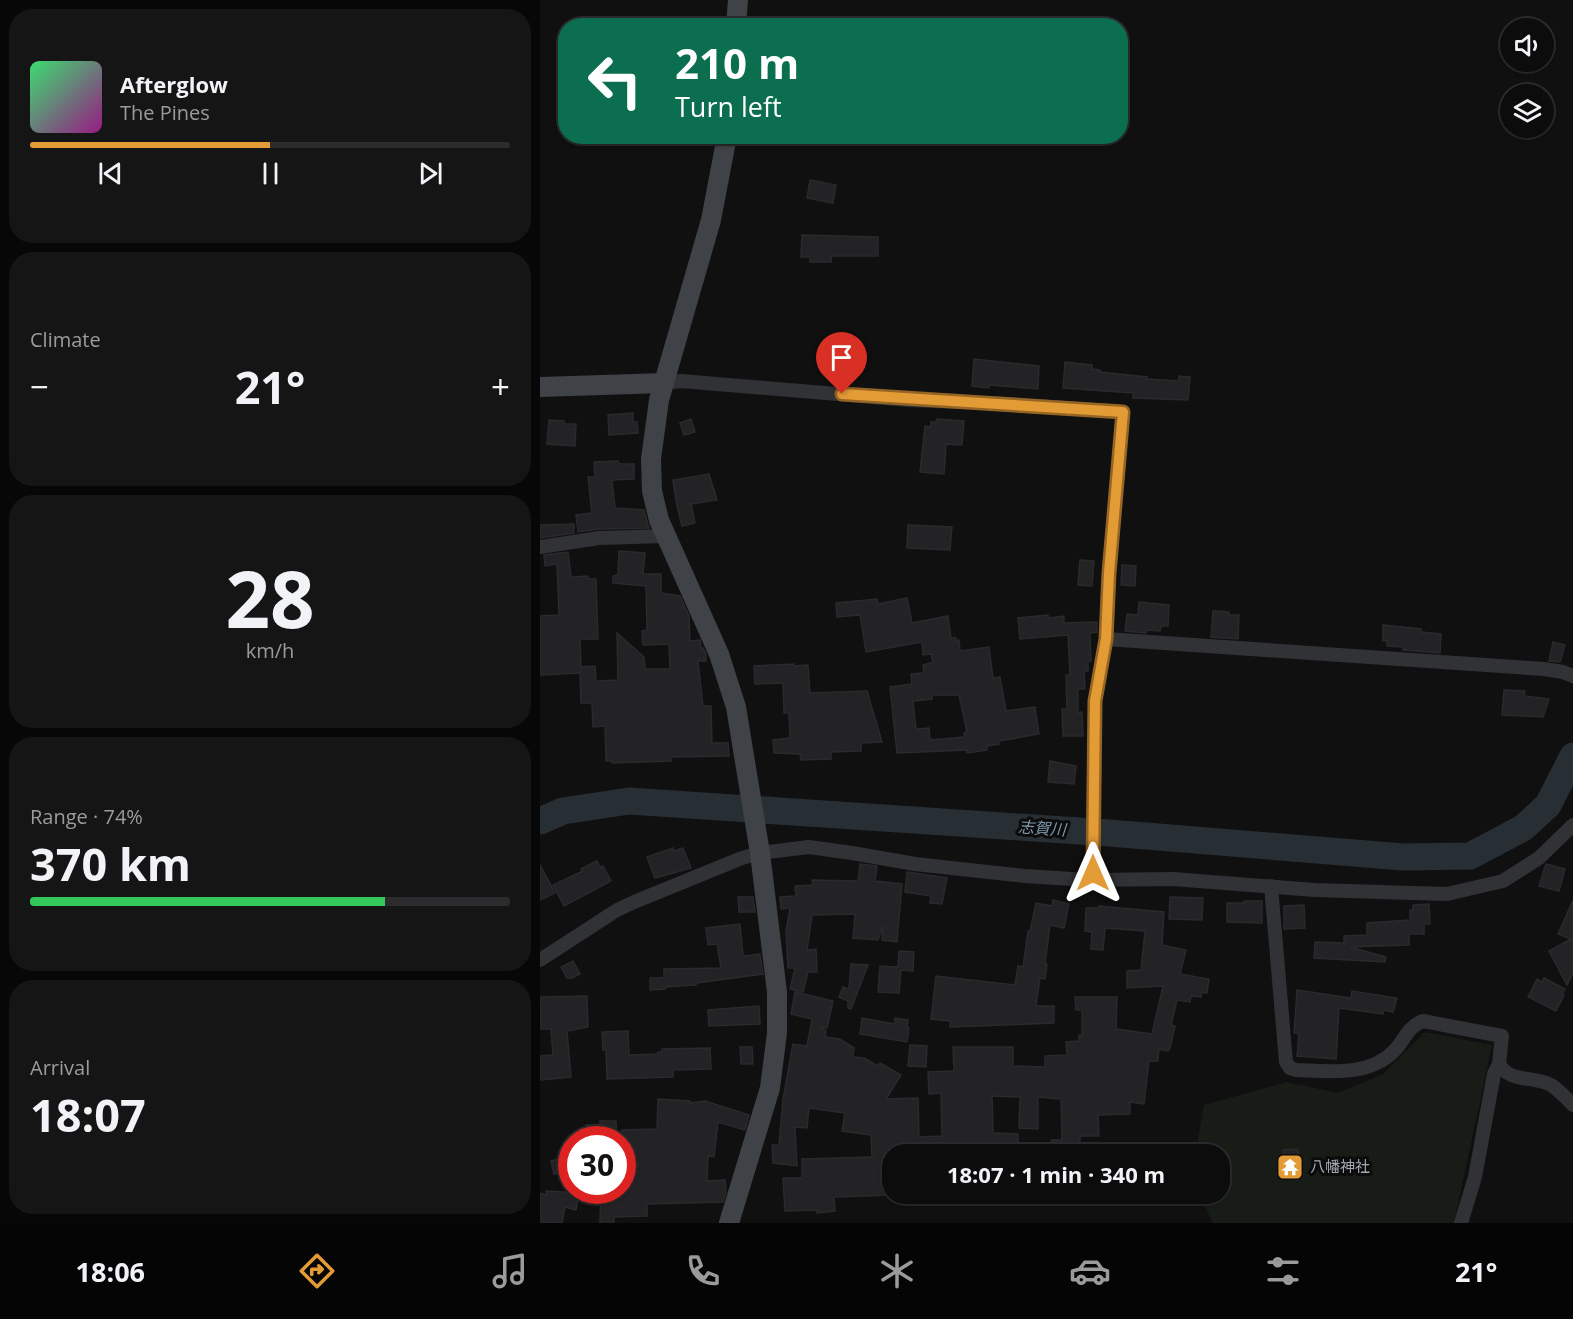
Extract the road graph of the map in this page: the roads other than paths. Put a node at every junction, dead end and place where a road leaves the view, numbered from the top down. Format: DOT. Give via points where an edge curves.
graph roads {
  1 [pos="738,0"];
  2 [pos="737,18"];
  3 [pos="725,144"];
  4 [pos="664,383"];
  5 [pos="540,387"];
  6 [pos="666,536"];
  7 [pos="540,547"];
  8 [pos="1106,639"];
  9 [pos="1568,674"];
  10 [pos="1573,825"];
  11 [pos="759,846"];
  12 [pos="1091,877"];
  13 [pos="1271,886"];
  14 [pos="540,960"];
  15 [pos="1499,1064"];
  16 [pos="1573,1105"];
  17 [pos="729,1223"];
  18 [pos="1461,1223"];
  1 -- 2 [label="street"];
  3 -- 4 [label="street" via="711,220"];
  4 -- 5 [label="street"];
  4 -- 6 [label="street" via="652,440 651,475 655,506"];
  4 -- 8 [label="street" via="681,381 1123,412"];
  6 -- 7 [label="street" via="599,538"];
  6 -- 11 [label="street" via="728,679"];
  8 -- 9 [label="street"];
  8 -- 12 [label="street" via="1095,701"];
  10 -- 13 [label="street" via="1539,858 1503,881 1447,894"];
  11 -- 12 [label="street" via="825,848 948,868"];
  11 -- 14 [label="street" via="742,858 617,910"];
  11 -- 17 [label="street" via="777,992 776,1049 770,1088"];
  12 -- 13 [label="street"];
  13 -- 15 [label="street" via="1281,1020 1290,1068 1338,1072 1371,1066 1393,1052 1408,1030 1422,1021 1502,1036"];
  15 -- 16 [label="street" via="1513,1076 1552,1086"];
  15 -- 18 [label="street"];
}
